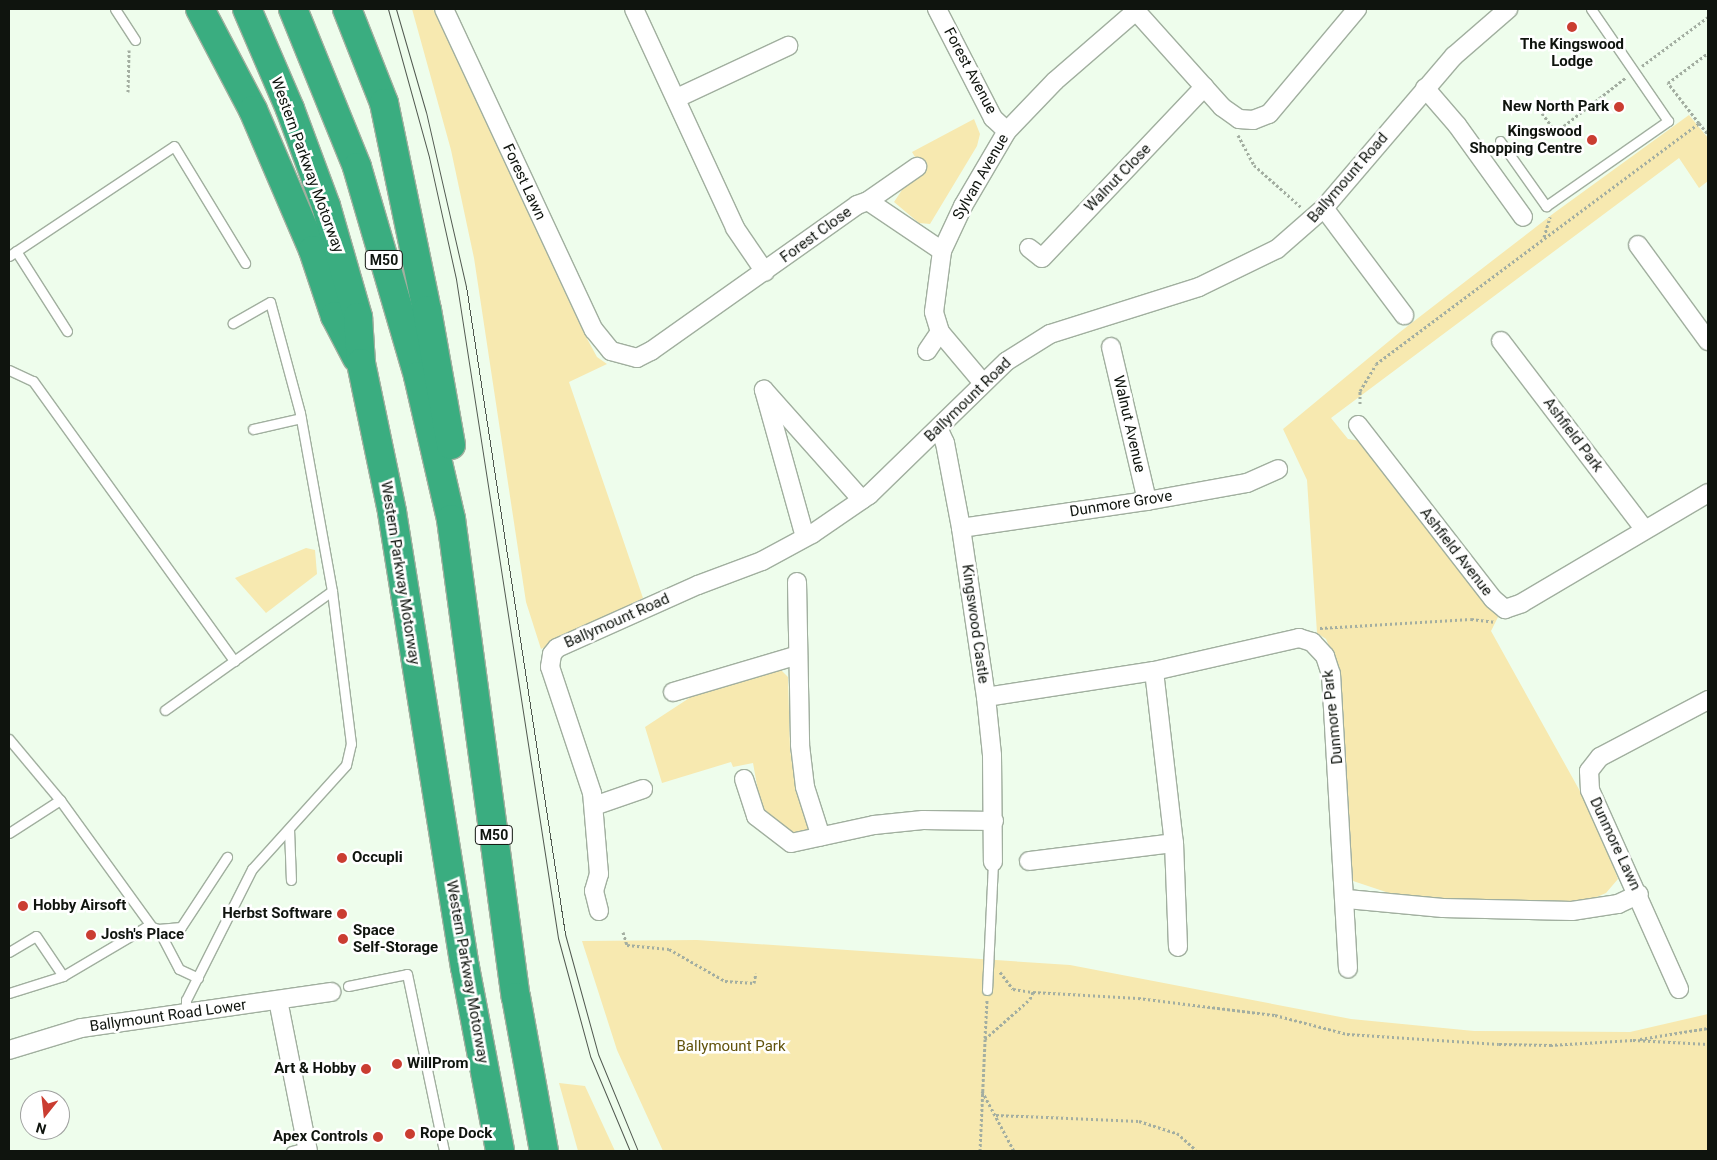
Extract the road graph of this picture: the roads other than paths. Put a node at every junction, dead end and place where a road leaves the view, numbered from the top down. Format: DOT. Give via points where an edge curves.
graph roads {
  1 [pos="115,9"];
  2 [pos="200,9"];
  3 [pos="247,9"];
  4 [pos="293,9"];
  5 [pos="347,9"];
  6 [pos="354,9"];
  7 [pos="444,9"];
  8 [pos="634,9"];
  9 [pos="937,9"];
  10 [pos="1508,9"];
  11 [pos="1591,9"];
  12 [pos="1137,10"];
  13 [pos="1353,10"];
  14 [pos="135,40"];
  15 [pos="788,46"];
  16 [pos="1204,88"];
  17 [pos="1425,88"];
  18 [pos="676,98"];
  19 [pos="384,103"];
  20 [pos="1007,131"];
  21 [pos="1500,141"];
  22 [pos="917,167"];
  23 [pos="868,201"];
  24 [pos="1324,208"];
  25 [pos="1523,218"];
  26 [pos="1638,245"];
  27 [pos="1029,248"];
  28 [pos="942,251"];
  29 [pos="12,254"];
  30 [pos="245,262"];
  31 [pos="765,272"];
  32 [pos="1404,314"];
  33 [pos="233,323"];
  34 [pos="66,331"];
  35 [pos="940,332"];
  36 [pos="1501,341"];
  37 [pos="1708,341"];
  38 [pos="1111,347"];
  39 [pos="611,351"];
  40 [pos="927,351"];
  41 [pos="361,363"];
  42 [pos="9,370"];
  43 [pos="983,382"];
  44 [pos="301,418"];
  45 [pos="1358,425"];
  46 [pos="253,429"];
  47 [pos="939,430"];
  48 [pos="1278,469"];
  49 [pos="1708,493"];
  50 [pos="862,500"];
  51 [pos="1148,501"];
  52 [pos="451,518"];
  53 [pos="961,528"];
  54 [pos="1644,529"];
  55 [pos="805,537"];
  56 [pos="797,582"];
  57 [pos="332,591"];
  58 [pos="798,655"];
  59 [pos="234,661"];
  60 [pos="1154,670"];
  61 [pos="673,692"];
  62 [pos="986,696"];
  63 [pos="1708,700"];
  64 [pos="165,710"];
  65 [pos="9,739"];
  66 [pos="744,779"];
  67 [pos="643,789"];
  68 [pos="60,800"];
  69 [pos="594,806"];
  70 [pos="994,820"];
  71 [pos="289,829"];
  72 [pos="9,833"];
  73 [pos="821,837"];
  74 [pos="1174,843"];
  75 [pos="227,857"];
  76 [pos="1029,861"];
  77 [pos="993,862"];
  78 [pos="291,880"];
  79 [pos="1639,894"];
  80 [pos="1347,899"];
  81 [pos="598,911"];
  82 [pos="155,928"];
  83 [pos="1178,947"];
  84 [pos="9,952"];
  85 [pos="1348,969"];
  86 [pos="63,976"];
  87 [pos="198,978"];
  88 [pos="348,986"];
  89 [pos="1679,989"];
  90 [pos="987,990"];
  91 [pos="331,992"];
  92 [pos="9,993"];
  93 [pos="278,1000"];
  94 [pos="186,1011"];
  95 [pos="9,1050"];
  96 [pos="302,1150"];
  97 [pos="444,1151"];
  98 [pos="500,1151"];
  99 [pos="544,1151"];
  1 -- 14 [label="lane"];
  2 -- 41 [label="highway, M50" via="257,119 313,250 335,316"];
  3 -- 41 [label="highway, Western Parkway Motorway / M50" via="290,109 326,206 358,317"];
  4 -- 52 [label="highway, M50" via="357,168 418,376"];
  5 -- 19 [label="highway, M50"];
  6 -- 19 [label="highway, M50"];
  7 -- 39 [label="street, Forest Lawn" via="594,330"];
  8 -- 18 [label="street, Forest Close"];
  9 -- 20 [label="street, Forest Avenue" via="993,118"];
  10 -- 17 [label="street, Ballymount Road" via="1454,56"];
  11 -- 21 [label="lane" via="1668,121 1546,206"];
  12 -- 16 [label="street"];
  12 -- 20 [label="street, Sylvan Avenue" via="1055,80"];
  13 -- 16 [label="street" via="1269,114 1253,120 1239,119"];
  15 -- 18 [label="street"];
  16 -- 27 [label="street, Walnut Close" via="1042,258"];
  17 -- 24 [label="street, Ballymount Road"];
  17 -- 25 [label="street" via="1457,125"];
  18 -- 31 [label="street, Forest Close" via="735,228"];
  19 -- 52 [label="highway, M50" via="427,310 455,468"];
  20 -- 28 [label="street, Sylvan Avenue" via="963,206"];
  22 -- 23 [label="street"];
  23 -- 28 [label="street, Forest Close"];
  23 -- 31 [label="street, Forest Close" via="857,205"];
  24 -- 32 [label="street"];
  24 -- 43 [label="street, Ballymount Road" via="1277,249 1254,261 1199,287 1050,334 1007,361"];
  26 -- 37 [label="street"];
  28 -- 35 [label="street, Sylvan Avenue" via="934,312"];
  29 -- 30 [label="lane" via="174,146"];
  29 -- 34 [label="lane"];
  31 -- 39 [label="street, Forest Close" via="651,351 637,358"];
  33 -- 44 [label="lane" via="270,302"];
  35 -- 40 [label="street"];
  35 -- 43 [label="street, Sylvan Avenue"];
  36 -- 54 [label="street, Ashfield Park"];
  38 -- 51 [label="street, Walnut Avenue"];
  41 -- 98 [label="highway, Western Parkway Motorway / M50" via="392,512 457,919"];
  42 -- 59 [label="lane" via="33,381"];
  43 -- 47 [label="street, Ballymount Road"];
  44 -- 46 [label="lane"];
  44 -- 57 [label="lane"];
  45 -- 54 [label="street, Ashfield Avenue" via="1493,599 1505,609 1522,604"];
  47 -- 50 [label="street, Ballymount Road"];
  47 -- 53 [label="street, Kingswood Castle" via="945,443"];
  48 -- 51 [label="street, Dunmore Grove" via="1247,483"];
  49 -- 54 [label="street, Ashfield Avenue"];
  50 -- 55 [label="street, Ballymount Road"];
  50 -- 55 [label="street" via="762,385"];
  51 -- 53 [label="street, Dunmore Grove"];
  52 -- 99 [label="highway, M50" via="516,998"];
  53 -- 62 [label="street, Kingswood Castle"];
  55 -- 69 [label="street, Ballymount Road" via="762,561 638,611 557,648 552,654 550,667 569,716"];
  56 -- 58 [label="street"];
  57 -- 59 [label="lane"];
  57 -- 71 [label="lane" via="351,744 346,765"];
  58 -- 61 [label="street"];
  58 -- 73 [label="street" via="800,745 805,787"];
  59 -- 64 [label="lane"];
  60 -- 62 [label="street, Dunmore Park"];
  60 -- 74 [label="street"];
  60 -- 80 [label="street, Dunmore Park" via="1299,638 1312,642 1325,656 1331,674"];
  62 -- 70 [label="street, Kingswood Castle"];
  63 -- 79 [label="street, Dunmore Lawn" via="1600,757 1589,772 1590,790"];
  65 -- 68 [label="lane"];
  66 -- 73 [label="street" via="756,816 775,833 791,843"];
  67 -- 69 [label="street"];
  68 -- 72 [label="lane"];
  68 -- 82 [label="lane"];
  69 -- 81 [label="street, Ballymount Road" via="599,874 594,890"];
  70 -- 73 [label="street" via="923,820 874,825"];
  70 -- 77 [label="street, Kingswood Castle"];
  71 -- 78 [label="lane"];
  71 -- 87 [label="lane" via="252,869"];
  74 -- 76 [label="street"];
  74 -- 83 [label="street"];
  75 -- 82 [label="lane" via="182,927"];
  77 -- 90 [label="lane"];
  79 -- 80 [label="street" via="1618,904 1572,910 1443,908"];
  79 -- 89 [label="street, Dunmore Lawn"];
  80 -- 85 [label="street, Dunmore Park"];
  82 -- 86 [label="lane" via="146,927"];
  82 -- 87 [label="lane" via="179,968"];
  84 -- 86 [label="lane" via="36,936"];
  86 -- 92 [label="lane"];
  87 -- 94 [label="lane" via="186,1000"];
  88 -- 97 [label="lane" via="407,974"];
  91 -- 93 [label="street, Ballymount Road Lower"];
  93 -- 94 [label="street, Ballymount Road Lower"];
  93 -- 96 [label="street"];
  94 -- 95 [label="street, Ballymount Road Lower" via="81,1028"];
}
